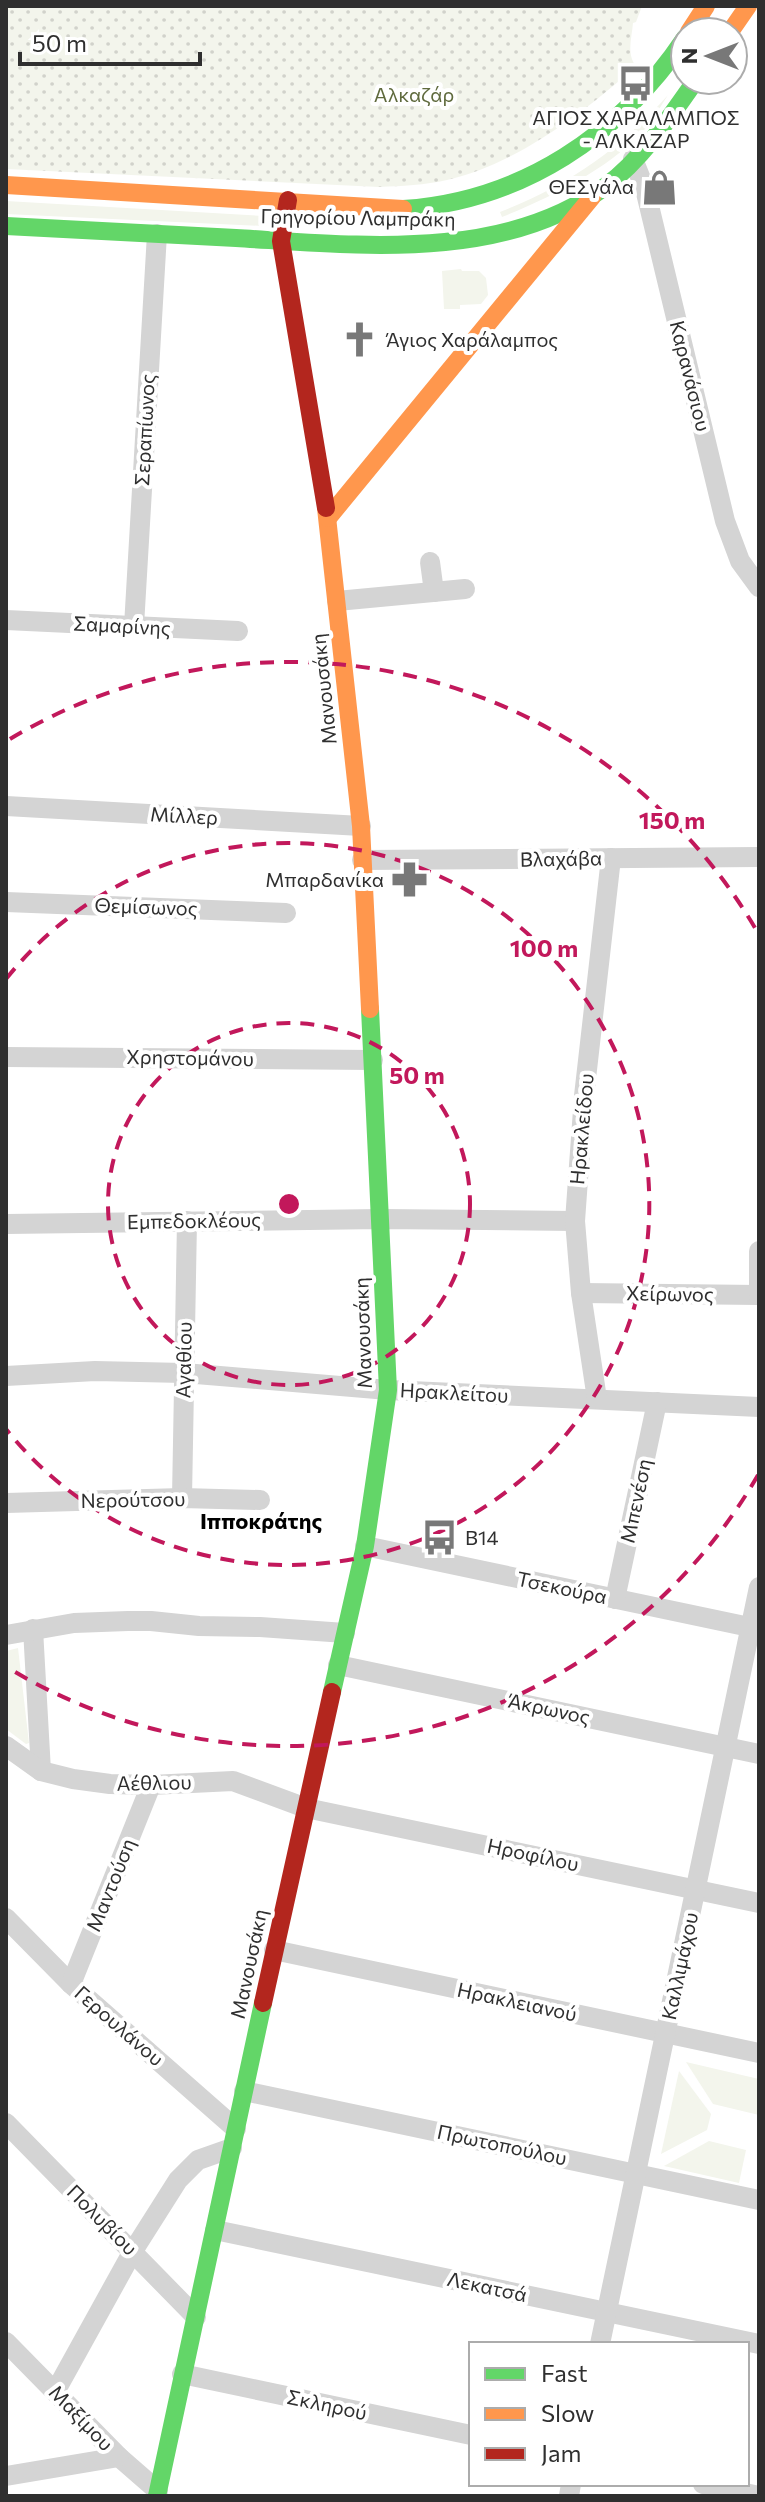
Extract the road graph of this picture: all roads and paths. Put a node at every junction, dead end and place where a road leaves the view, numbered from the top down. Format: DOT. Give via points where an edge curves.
graph roads {
  1 [pos="669,58"];
  2 [pos="684,96"];
  3 [pos="633,159"];
  4 [pos="6,185"];
  5 [pos="593,195"];
  6 [pos="288,200"];
  7 [pos="6,226"];
  8 [pos="157,234"];
  9 [pos="281,241"];
  10 [pos="328,518"];
  11 [pos="430,562"];
  12 [pos="759,587"];
  13 [pos="465,589"];
  14 [pos="434,592"];
  15 [pos="337,601"];
  16 [pos="6,620"];
  17 [pos="134,626"];
  18 [pos="238,631"];
  19 [pos="6,806"];
  20 [pos="361,826"];
  21 [pos="759,857"];
  22 [pos="611,858"];
  23 [pos="362,860"];
  24 [pos="6,902"];
  25 [pos="286,913"];
  26 [pos="6,1057"];
  27 [pos="373,1060"];
  28 [pos="381,1219"];
  29 [pos="187,1221"];
  30 [pos="575,1221"];
  31 [pos="6,1224"];
  32 [pos="759,1251"];
  33 [pos="581,1293"];
  34 [pos="759,1295"];
  35 [pos="184,1373"];
  36 [pos="6,1376"];
  37 [pos="388,1390"];
  38 [pos="597,1399"];
  39 [pos="657,1402"];
  40 [pos="759,1407"];
  41 [pos="182,1498"];
  42 [pos="260,1500"];
  43 [pos="6,1503"];
  44 [pos="365,1546"];
  45 [pos="759,1587"];
  46 [pos="615,1599"];
  47 [pos="755,1628"];
  48 [pos="33,1629"];
  49 [pos="345,1633"];
  50 [pos="6,1635"];
  51 [pos="338,1665"];
  52 [pos="6,1746"];
  53 [pos="726,1747"];
  54 [pos="759,1754"];
  55 [pos="41,1771"];
  56 [pos="151,1785"];
  57 [pos="306,1808"];
  58 [pos="696,1890"];
  59 [pos="759,1903"];
  60 [pos="6,1918"];
  61 [pos="274,1950"];
  62 [pos="71,1984"];
  63 [pos="666,2033"];
  64 [pos="759,2053"];
  65 [pos="244,2091"];
  66 [pos="6,2123"];
  67 [pos="234,2139"];
  68 [pos="636,2174"];
  69 [pos="759,2200"];
  70 [pos="215,2230"];
  71 [pos="133,2251"];
  72 [pos="607,2312"];
  73 [pos="196,2317"];
  74 [pos="6,2342"];
  75 [pos="600,2342"];
  76 [pos="759,2344"];
  77 [pos="182,2374"];
  78 [pos="55,2392"];
  79 [pos="469,2435"];
  80 [pos="119,2457"];
  81 [pos="6,2476"];
  82 [pos="712,2486"];
  83 [pos="158,2493"];
  84 [pos="759,2496"];
  1 -- 6 [label="street, Γρηγορίου Λαμπράκη" via="634,103 603,131 500,188 412,209"];
  2 -- 3 [label="street, Γρηγορίου Λαμπράκη"];
  3 -- 5 [label="street, Γρηγορίου Λαμπράκη"];
  3 -- 12 [label="street, Καρανάσιου" via="645,189 725,521 740,561"];
  4 -- 6 [label="street, Γρηγορίου Λαμπράκη"];
  5 -- 9 [label="street, Γρηγορίου Λαμπράκη" via="523,227 455,243"];
  5 -- 10 [label="street"];
  6 -- 9 [label="street, Μανουσάκη"];
  7 -- 8 [label="street, Γρηγορίου Λαμπράκη"];
  8 -- 9 [label="street, Γρηγορίου Λαμπράκη"];
  8 -- 17 [label="street, Σεραπίωνος"];
  9 -- 10 [label="street, Μανουσάκη"];
  10 -- 15 [label="street, Μανουσάκη"];
  11 -- 14 [label="street"];
  13 -- 14 [label="street"];
  14 -- 15 [label="street"];
  15 -- 20 [label="street, Μανουσάκη"];
  16 -- 17 [label="street, Σαμαρίνης"];
  17 -- 18 [label="street, Σαμαρίνης"];
  19 -- 20 [label="street, Μίλλερ"];
  20 -- 23 [label="street, Μανουσάκη"];
  21 -- 22 [label="street, Βλαχάβα"];
  22 -- 23 [label="street, Βλαχάβα"];
  22 -- 30 [label="street, Ηρακλείδου"];
  23 -- 27 [label="street, Μανουσάκη"];
  24 -- 25 [label="street, Θεμίσωνος"];
  26 -- 27 [label="street, Χρηστομάνου"];
  27 -- 28 [label="street, Μανουσάκη"];
  28 -- 29 [label="street, Εμπεδοκλέους"];
  28 -- 30 [label="street, Εμπεδοκλέους"];
  28 -- 37 [label="street, Μανουσάκη"];
  29 -- 31 [label="street, Εμπεδοκλέους"];
  29 -- 35 [label="street, Αγαθίου"];
  30 -- 33 [label="street, Ηρακλείδου"];
  32 -- 34 [label="street"];
  33 -- 34 [label="street, Χείρωνος"];
  33 -- 38 [label="street, Ηρακλείδου"];
  35 -- 36 [label="street, Ηρακλείτου"];
  35 -- 37 [label="street, Ηρακλείτου"];
  35 -- 41 [label="street, Αγαθίου"];
  37 -- 38 [label="street, Ηρακλείτου"];
  37 -- 44 [label="street, Μανουσάκη"];
  38 -- 39 [label="street, Ηρακλείτου"];
  39 -- 40 [label="street, Ηρακλείτου"];
  39 -- 46 [label="street, Μπενέση"];
  41 -- 42 [label="street, Νερούτσου"];
  41 -- 43 [label="street, Νερούτσου"];
  44 -- 46 [label="street, Τσεκούρα"];
  44 -- 49 [label="street, Μανουσάκη"];
  45 -- 47 [label="street, Καλλιμάχου"];
  46 -- 47 [label="street, Τσεκούρα"];
  47 -- 53 [label="street, Καλλιμάχου"];
  48 -- 49 [label="street" via="151,1621"];
  48 -- 50 [label="street"];
  48 -- 55 [label="street"];
  49 -- 51 [label="street, Μανουσάκη"];
  51 -- 53 [label="street, Άκρωνος"];
  51 -- 57 [label="street, Μανουσάκη"];
  52 -- 55 [label="street, Αέθλιου"];
  53 -- 54 [label="street, Άκρωνος"];
  53 -- 58 [label="street, Καλλιμάχου"];
  55 -- 56 [label="street, Αέθλιου" via="98,1783"];
  56 -- 57 [label="street, Αέθλιου" via="233,1781"];
  56 -- 62 [label="street, Μαντούση"];
  57 -- 58 [label="street, Ηροφίλου"];
  57 -- 61 [label="street, Μανουσάκη"];
  58 -- 59 [label="street, Ηροφίλου"];
  58 -- 63 [label="street, Καλλιμάχου"];
  60 -- 62 [label="street, Γερουλάνου"];
  61 -- 63 [label="street, Ηρακλειανού"];
  61 -- 65 [label="street, Μανουσάκη"];
  62 -- 67 [label="street, Γερουλάνου"];
  63 -- 64 [label="street, Ηρακλειανού"];
  63 -- 68 [label="street, Καλλιμάχου"];
  65 -- 67 [label="street, Μανουσάκη"];
  65 -- 68 [label="street, Πρωτοπούλου"];
  66 -- 71 [label="street, Πολυβίου"];
  67 -- 70 [label="street, Μανουσάκη"];
  67 -- 71 [label="street" via="187,2169"];
  68 -- 69 [label="street, Πρωτοπούλου"];
  68 -- 72 [label="street, Καλλιμάχου"];
  70 -- 72 [label="street, Λεκατσά"];
  70 -- 73 [label="street, Μανουσάκη"];
  71 -- 73 [label="street, Πολυβίου"];
  71 -- 78 [label="street"];
  72 -- 75 [label="street, Καλλιμάχου"];
  72 -- 76 [label="street, Λεκατσά"];
  73 -- 77 [label="street, Μανουσάκη"];
  74 -- 78 [label="street, Μαξίμου"];
  77 -- 79 [label="street, Σκληρού"];
  77 -- 83 [label="street, Μανουσάκη"];
  78 -- 80 [label="street, Μαξίμου"];
  80 -- 81 [label="street"];
  80 -- 83 [label="street, Μαξίμου"];
  82 -- 84 [label="street"];
}
